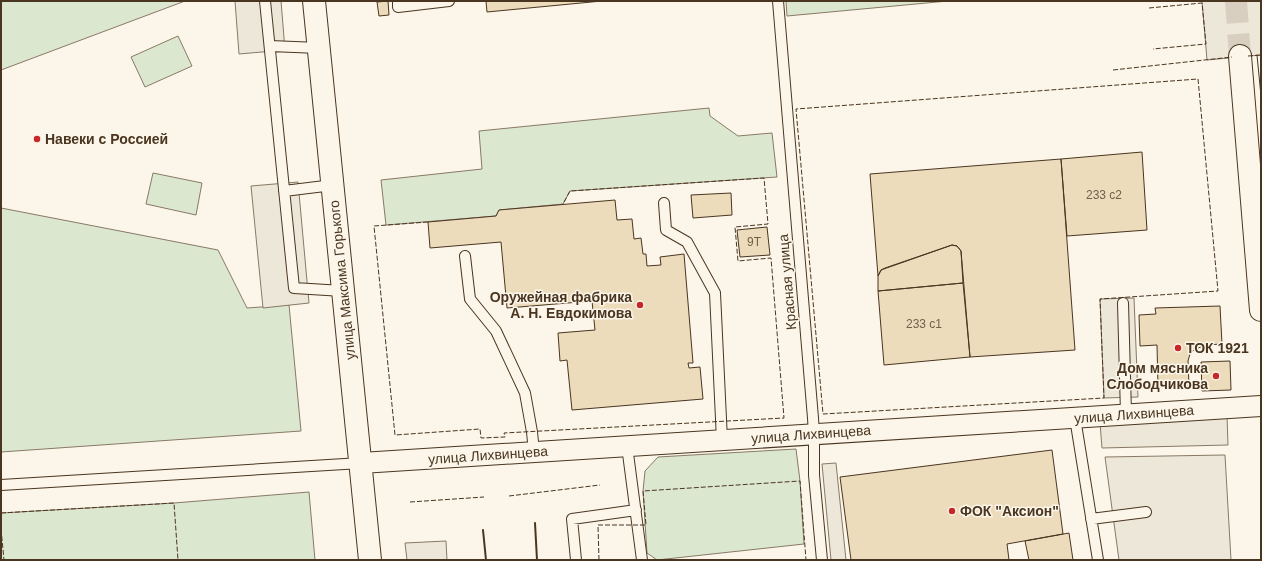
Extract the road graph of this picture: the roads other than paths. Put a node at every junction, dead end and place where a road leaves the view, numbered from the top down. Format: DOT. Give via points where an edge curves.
graph roads {
  1 [pos="265,1"];
  2 [pos="314,1"];
  3 [pos="398,1"];
  4 [pos="449,1"];
  5 [pos="778,1"];
  6 [pos="270,46"];
  7 [pos="319,48"];
  8 [pos="1240,56"];
  9 [pos="333,185"];
  10 [pos="284,191"];
  11 [pos="664,203"];
  12 [pos="465,256"];
  13 [pos="343,291"];
  14 [pos="1123,303"];
  15 [pos="1261,310"];
  16 [pos="1261,406"];
  17 [pos="1126,414"];
  18 [pos="1075,418"];
  19 [pos="814,434"];
  20 [pos="722,440"];
  21 [pos="627,446"];
  22 [pos="534,452"];
  23 [pos="361,463"];
  24 [pos="1,485"];
  25 [pos="636,510"];
  26 [pos="1146,512"];
  27 [pos="1091,519"];
  28 [pos="370,560"];
  29 [pos="576,560"];
  30 [pos="642,560"];
  31 [pos="822,560"];
  32 [pos="1098,560"];
  1 -- 6 [label="lane"];
  2 -- 7 [label="main road, улица Максима Горького"];
  3 -- 4 [label="lane" via="398,7"];
  5 -- 19 [label="lane, Красная улица"];
  6 -- 7 [label="lane"];
  6 -- 10 [label="lane"];
  7 -- 9 [label="main road, улица Максима Горького"];
  8 -- 15 [label="main road"];
  9 -- 10 [label="lane"];
  9 -- 13 [label="main road, улица Максима Горького"];
  10 -- 13 [label="lane" via="294,288"];
  11 -- 20 [label="lane" via="666,230 687,242 715,293"];
  12 -- 22 [label="lane" via="470,299 496,332 525,393"];
  13 -- 23 [label="main road, улица Максима Горького"];
  14 -- 17 [label="lane"];
  16 -- 17 [label="street, улица Лихвинцева"];
  17 -- 18 [label="street, улица Лихвинцева"];
  18 -- 19 [label="street, улица Лихвинцева"];
  18 -- 27 [label="lane"];
  19 -- 20 [label="street, улица Лихвинцева"];
  19 -- 31 [label="lane, Красная улица" via="814,475"];
  20 -- 21 [label="street, улица Лихвинцева"];
  21 -- 22 [label="street, улица Лихвинцева"];
  21 -- 25 [label="lane"];
  22 -- 23 [label="street, улица Лихвинцева"];
  23 -- 24 [label="lane"];
  23 -- 28 [label="main road, улица Максима Горького"];
  25 -- 29 [label="lane" via="572,519"];
  25 -- 30 [label="lane"];
  26 -- 27 [label="lane"];
  27 -- 32 [label="lane"];
}
